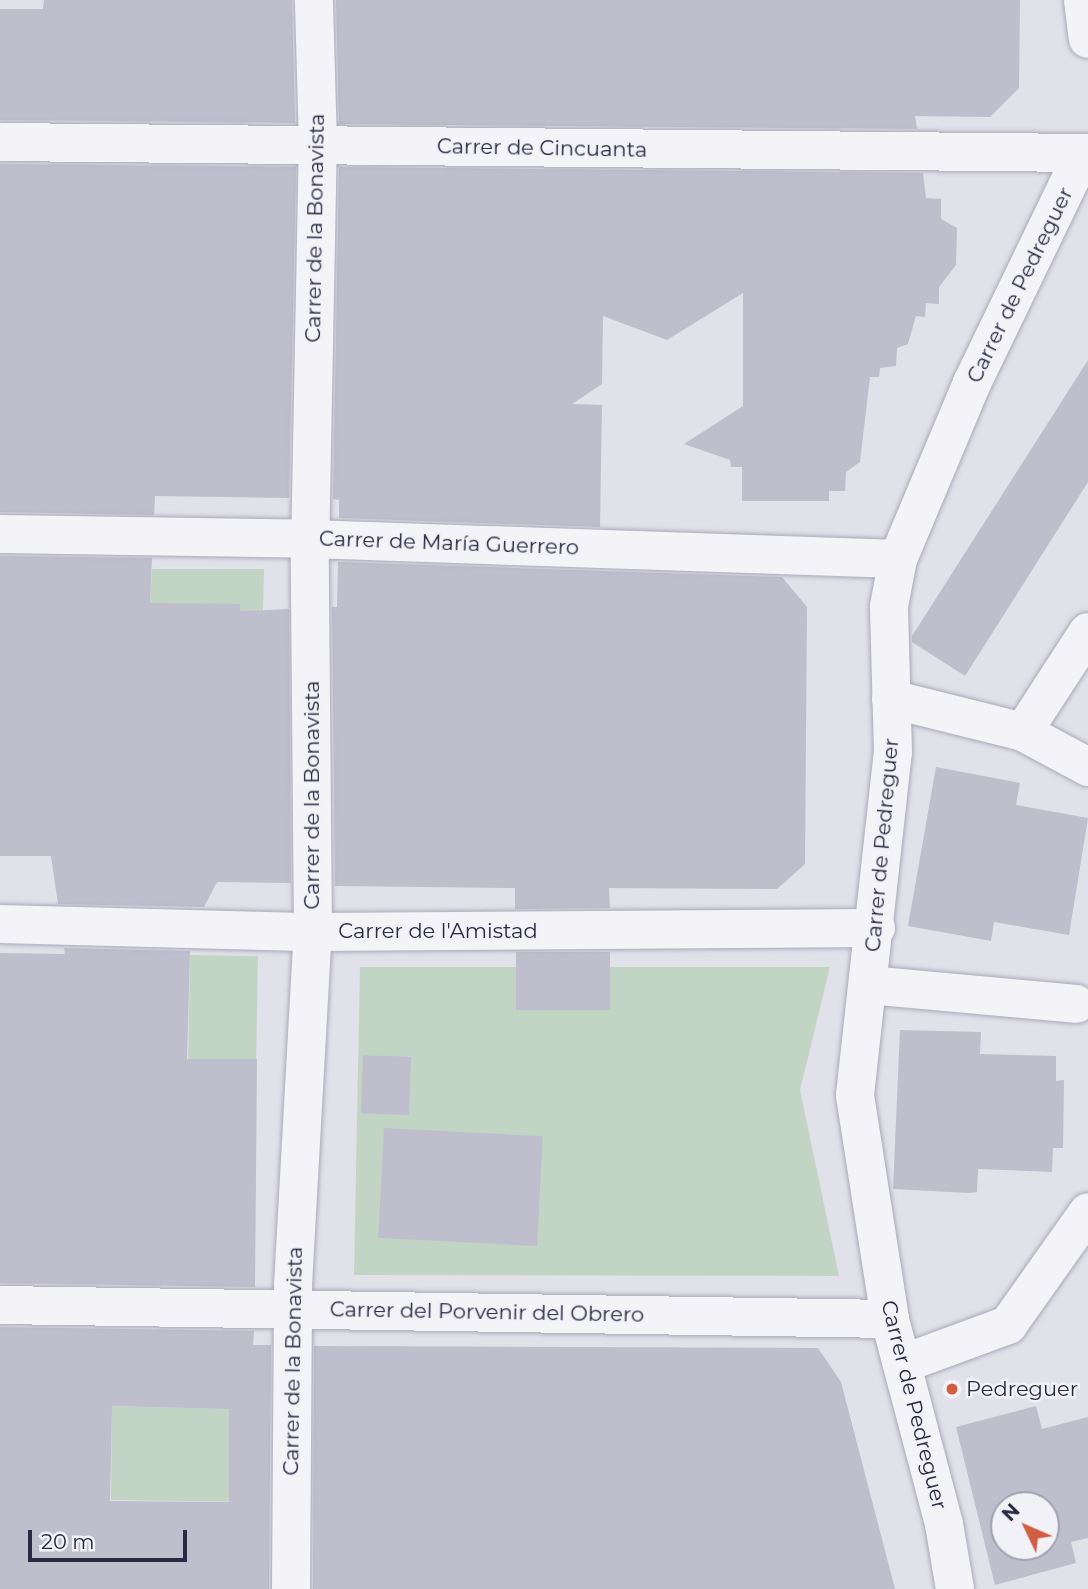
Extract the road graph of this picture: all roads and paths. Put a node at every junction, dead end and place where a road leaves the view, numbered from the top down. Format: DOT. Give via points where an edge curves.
graph roads {
  1 [pos="314,0"];
  2 [pos="1083,0"];
  3 [pos="1088,39"];
  4 [pos="0,142"];
  5 [pos="318,146"];
  6 [pos="1087,149"];
  7 [pos="0,534"];
  8 [pos="310,538"];
  9 [pos="898,559"];
  10 [pos="1088,632"];
  11 [pos="891,699"];
  12 [pos="1023,733"];
  13 [pos="1088,767"];
  14 [pos="0,924"];
  15 [pos="876,928"];
  16 [pos="313,932"];
  17 [pos="868,985"];
  18 [pos="1084,1003"];
  19 [pos="1088,1212"];
  20 [pos="0,1305"];
  21 [pos="292,1308"];
  22 [pos="890,1320"];
  23 [pos="902,1364"];
  24 [pos="291,1589"];
  25 [pos="955,1589"];
  1 -- 5 [label="street, Carrer de la Bonavista"];
  2 -- 3 [label="street"];
  4 -- 5 [label="street, Carrer de Cincuanta"];
  5 -- 6 [label="street, Carrer de Cincuanta"];
  5 -- 8 [label="street, Carrer de la Bonavista"];
  6 -- 9 [label="street, Carrer de Pedreguer" via="972,383"];
  7 -- 8 [label="street, Carrer de María Guerrero"];
  8 -- 9 [label="street, Carrer de María Guerrero"];
  8 -- 16 [label="street, Carrer de la Bonavista"];
  9 -- 11 [label="street, Carrer de Pedreguer" via="888,606"];
  10 -- 12 [label="street"];
  11 -- 12 [label="street"];
  11 -- 15 [label="street, Carrer de Pedreguer" via="893,752"];
  12 -- 13 [label="street"];
  14 -- 16 [label="street, Carrer de l'Amistad"];
  15 -- 16 [label="street, Carrer de l'Amistad"];
  15 -- 17 [label="street, Carrer de Pedreguer"];
  16 -- 21 [label="street, Carrer de la Bonavista"];
  17 -- 18 [label="street"];
  17 -- 22 [label="street, Carrer de Pedreguer" via="855,1094"];
  19 -- 23 [label="street" via="1008,1325"];
  20 -- 21 [label="street, Carrer del Porvenir del Obrero"];
  21 -- 22 [label="street, Carrer del Porvenir del Obrero"];
  21 -- 24 [label="street, Carrer de la Bonavista"];
  22 -- 23 [label="street, Carrer de Pedreguer"];
  23 -- 25 [label="street, Carrer de Pedreguer" via="944,1524"];
}
